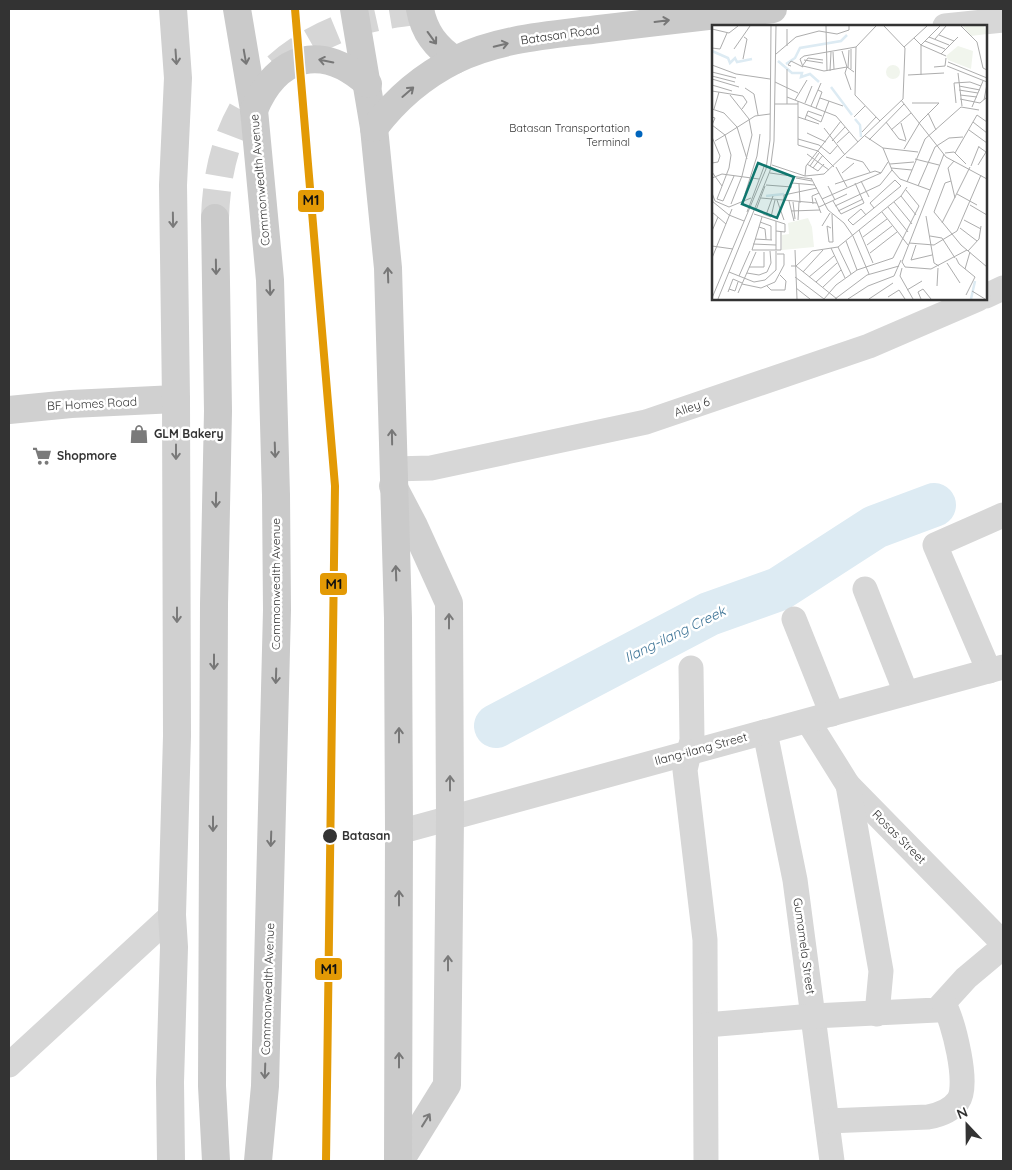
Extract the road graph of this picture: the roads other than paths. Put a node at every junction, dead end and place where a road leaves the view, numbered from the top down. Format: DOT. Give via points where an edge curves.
graph roads {
  1 [pos="173,9"];
  2 [pos="237,9"];
  3 [pos="354,9"];
  4 [pos="420,9"];
  5 [pos="773,9"];
  6 [pos="951,20"];
  7 [pos="1003,20"];
  8 [pos="455,60"];
  9 [pos="368,84"];
  10 [pos="254,110"];
  11 [pos="374,128"];
  12 [pos="216,218"];
  13 [pos="1003,288"];
  14 [pos="987,296"];
  15 [pos="976,300"];
  16 [pos="176,399"];
  17 [pos="9,410"];
  18 [pos="393,477"];
  19 [pos="1003,515"];
  20 [pos="865,588"];
  21 [pos="794,619"];
  22 [pos="690,668"];
  23 [pos="996,669"];
  24 [pos="906,693"];
  25 [pos="832,714"];
  26 [pos="808,721"];
  27 [pos="765,732"];
  28 [pos="689,753"];
  29 [pos="848,785"];
  30 [pos="450,818"];
  31 [pos="399,832"];
  32 [pos="172,915"];
  33 [pos="1003,945"];
  34 [pos="944,1004"];
  35 [pos="878,1014"];
  36 [pos="813,1016"];
  37 [pos="706,1025"];
  38 [pos="9,1065"];
  39 [pos="827,1121"];
  40 [pos="171,1161"];
  41 [pos="216,1161"];
  42 [pos="258,1161"];
  43 [pos="399,1161"];
  44 [pos="706,1161"];
  45 [pos="832,1161"];
  1 -- 16 [label="street, one-way" via="178,78 173,185"];
  2 -- 10 [label="main road, Commonwealth Avenue, one-way"];
  3 -- 9 [label="main road"];
  4 -- 8 [label="main road, one-way" via="423,24 434,42"];
  8 -- 5 [label="main road, Batasan Road, one-way" via="499,45 556,34"];
  6 -- 7 [label="street"];
  11 -- 8 [label="main road, Batasan Road, one-way" via="416,85"];
  9 -- 10 [label="main road, one-way" via="330,61 298,62 274,76"];
  9 -- 11 [label="main road"];
  10 -- 42 [label="main road, Commonwealth Avenue, one-way" via="270,280 278,610 265,1086"];
  18 -- 11 [label="main road, one-way" via="388,268"];
  12 -- 41 [label="main road, one-way" via="218,411 212,1086"];
  13 -- 14 [label="street"];
  15 -- 18 [label="street, Alley 6" via="869,346 646,422"];
  16 -- 17 [label="street, BF Homes Road"];
  16 -- 32 [label="street, one-way" via="177,736"];
  30 -- 18 [label="street, one-way" via="449,603"];
  31 -- 18 [label="main road, one-way" via="398,618"];
  19 -- 23 [label="street" via="935,545"];
  20 -- 24 [label="street"];
  21 -- 25 [label="street"];
  22 -- 28 [label="street" via="692,740"];
  23 -- 24 [label="street, Ilang-ilang Street"];
  24 -- 25 [label="street, Ilang-ilang Street"];
  25 -- 26 [label="street, Ilang-ilang Street"];
  26 -- 27 [label="street, Ilang-ilang Street"];
  26 -- 29 [label="street, Rosas Street"];
  27 -- 28 [label="street, Ilang-ilang Street"];
  27 -- 36 [label="street, Gumamela Street" via="795,880"];
  28 -- 30 [label="street, Ilang-ilang Street"];
  28 -- 37 [label="street" via="685,770 705,940"];
  29 -- 33 [label="street, Rosas Street"];
  29 -- 35 [label="street" via="880,962"];
  30 -- 31 [label="street, Ilang-ilang Street"];
  43 -- 30 [label="street, one-way" via="447,1085"];
  43 -- 31 [label="main road, one-way"];
  32 -- 38 [label="street"];
  32 -- 40 [label="street"];
  33 -- 34 [label="street" via="966,978"];
  34 -- 35 [label="street" via="931,1012"];
  34 -- 39 [label="street" via="954,1030 962,1079 959,1101 951,1109 928,1117"];
  35 -- 36 [label="street"];
  36 -- 37 [label="street"];
  36 -- 39 [label="street, Gumamela Street"];
  37 -- 44 [label="street"];
  39 -- 45 [label="street, Gumamela Street"];
}
